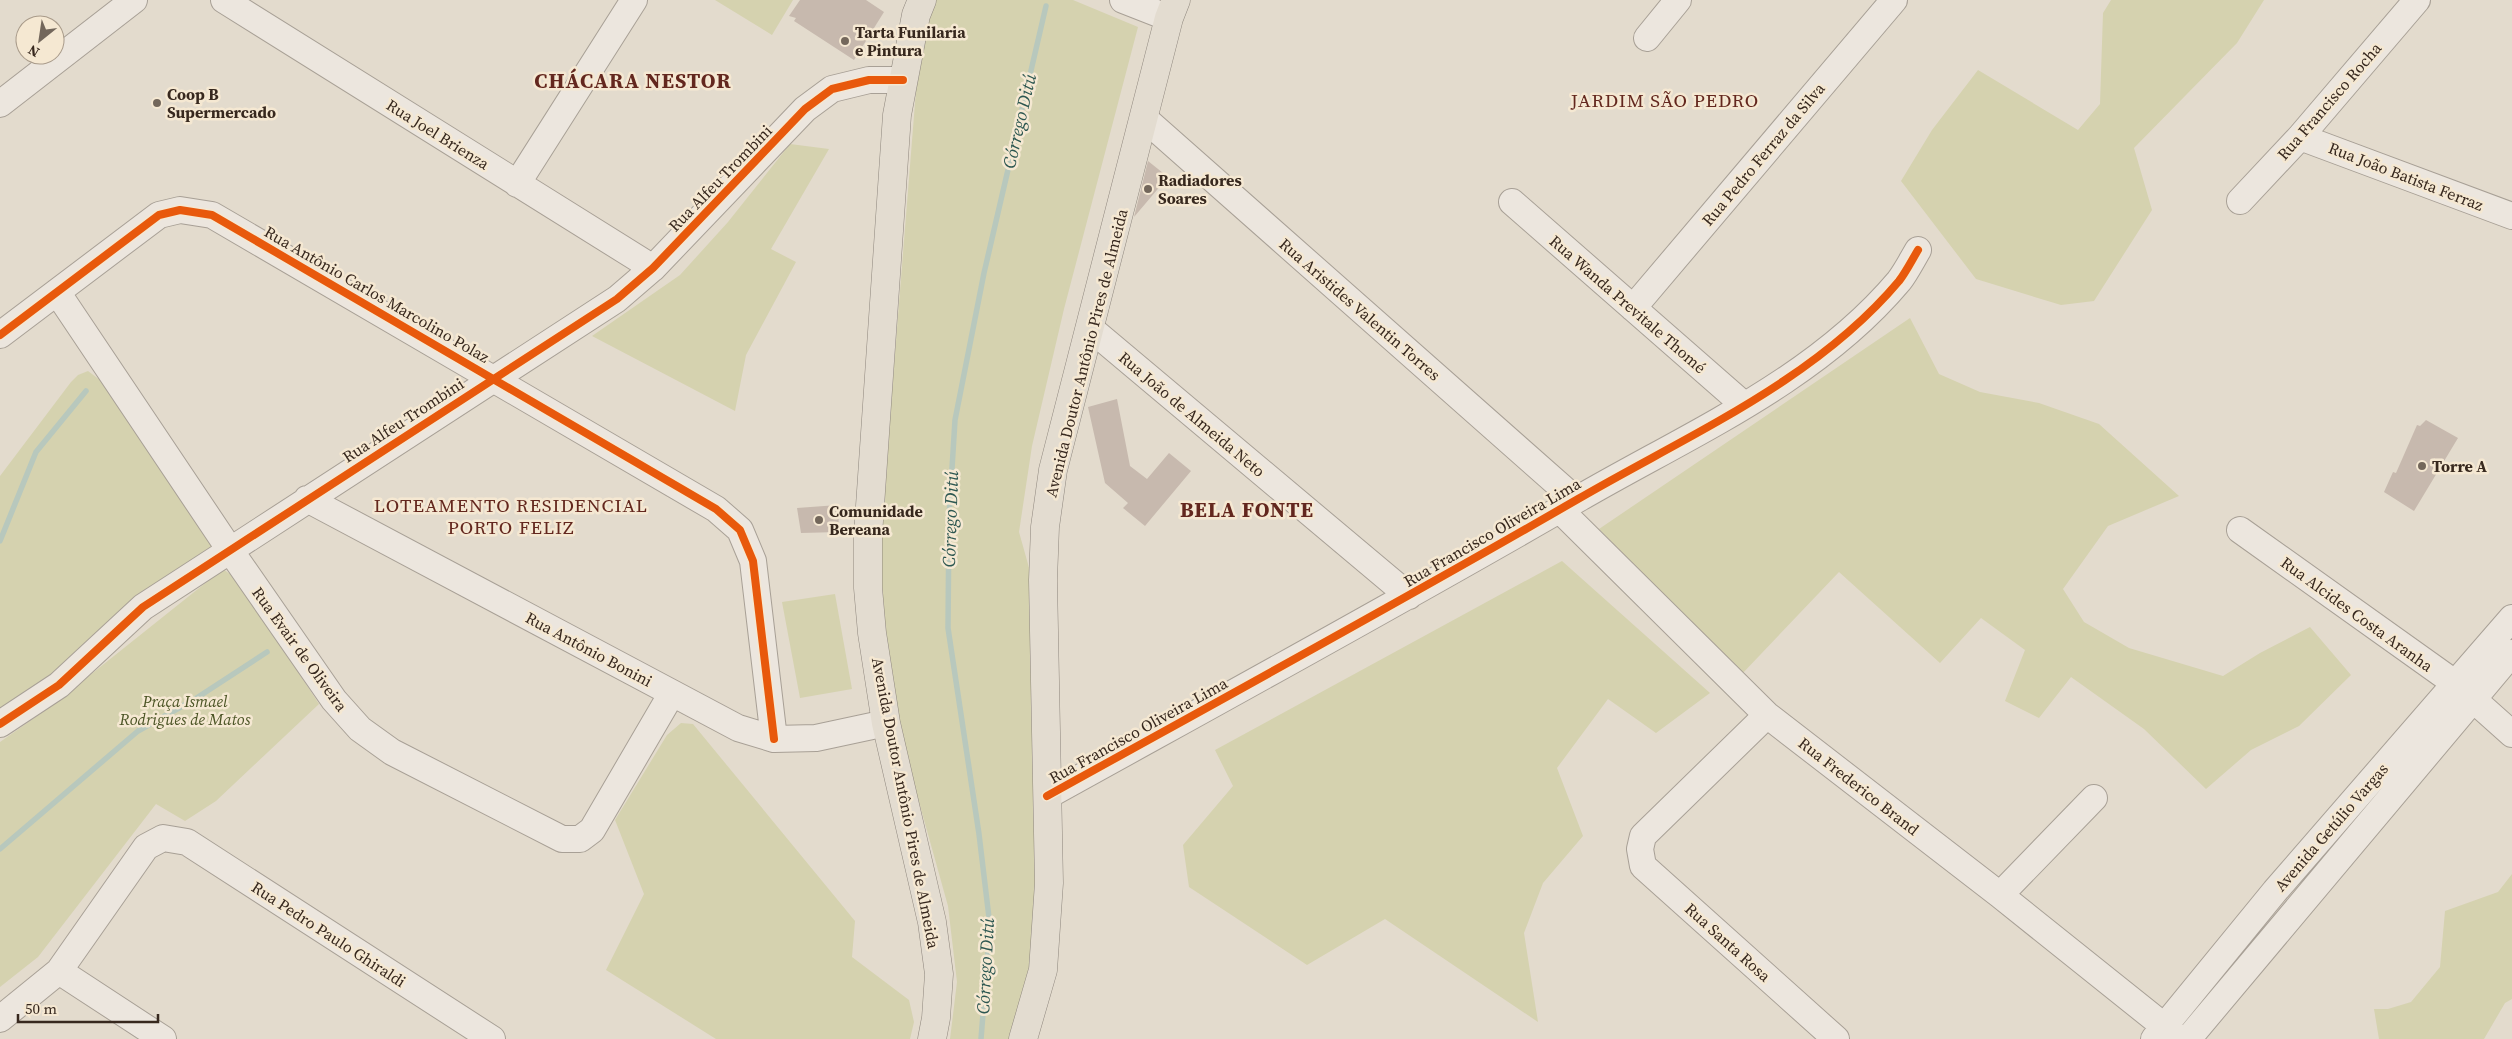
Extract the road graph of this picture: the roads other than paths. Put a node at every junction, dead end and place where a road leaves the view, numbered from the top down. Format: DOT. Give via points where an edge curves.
graph roads {
  1 [pos="134,0"];
  2 [pos="224,0"];
  3 [pos="634,0"];
  4 [pos="922,0"];
  5 [pos="1122,0"];
  6 [pos="1678,0"];
  7 [pos="1894,0"];
  8 [pos="2417,0"];
  9 [pos="1173,9"];
  10 [pos="1647,38"];
  11 [pos="903,80"];
  12 [pos="0,104"];
  13 [pos="1145,119"];
  14 [pos="2300,136"];
  15 [pos="518,184"];
  16 [pos="2240,201"];
  17 [pos="1512,202"];
  18 [pos="2512,216"];
  19 [pos="1918,250"];
  20 [pos="653,268"];
  21 [pos="57,292"];
  22 [pos="1633,308"];
  23 [pos="1091,328"];
  24 [pos="0,336"];
  25 [pos="493,378"];
  26 [pos="1744,405"];
  27 [pos="307,499"];
  28 [pos="1568,505"];
  29 [pos="2240,530"];
  30 [pos="230,550"];
  31 [pos="1409,596"];
  32 [pos="2512,618"];
  33 [pos="2512,653"];
  34 [pos="2464,692"];
  35 [pos="672,693"];
  36 [pos="1767,716"];
  37 [pos="886,723"];
  38 [pos="0,724"];
  39 [pos="2512,734"];
  40 [pos="774,739"];
  41 [pos="1046,796"];
  42 [pos="2094,798"];
  43 [pos="2326,833"];
  44 [pos="2346,850"];
  45 [pos="2000,895"];
  46 [pos="59,971"];
  47 [pos="938,985"];
  48 [pos="0,1019"];
  49 [pos="2166,1035"];
  50 [pos="163,1039"];
  51 [pos="492,1039"];
  52 [pos="932,1039"];
  53 [pos="941,1039"];
  54 [pos="1023,1039"];
  55 [pos="1836,1039"];
  56 [pos="2188,1039"];
  1 -- 12 [label="street"];
  2 -- 15 [label="street, Rua Joel Brienza"];
  3 -- 15 [label="street"];
  4 -- 11 [label="main road, Avenida Doutor Antônio Pires de Almeida"];
  5 -- 9 [label="street"];
  6 -- 10 [label="street"];
  7 -- 22 [label="street, Rua Pedro Ferraz da Silva"];
  8 -- 14 [label="street, Rua Francisco Rocha"];
  9 -- 13 [label="main road, Avenida Doutor Antônio Pires de Almeida"];
  11 -- 20 [label="street, Rua Alfeu Trombini" via="869,80 832,89 818,99"];
  11 -- 37 [label="main road, Avenida Doutor Antônio Pires de Almeida" via="897,115 868,535 872,632"];
  13 -- 23 [label="main road, Avenida Doutor Antônio Pires de Almeida"];
  13 -- 28 [label="street, Rua Aristides Valentin Torres"];
  14 -- 16 [label="street, Rua Francisco Rocha"];
  14 -- 18 [label="street, Rua João Batista Ferraz"];
  15 -- 20 [label="street, Rua Joel Brienza"];
  17 -- 22 [label="street, Rua Wanda Previtale Thomé"];
  19 -- 26 [label="street, Rua Francisco Oliveira Lima" via="1900,280 1852,326 1812,361"];
  20 -- 25 [label="street, Rua Alfeu Trombini" via="617,299"];
  21 -- 24 [label="street, Rua Antônio Carlos Marcolino Polaz"];
  21 -- 25 [label="street, Rua Antônio Carlos Marcolino Polaz" via="159,215 180,210 212,214"];
  21 -- 30 [label="street, Rua Evair de Oliveira"];
  22 -- 26 [label="street, Rua Wanda Previtale Thomé"];
  23 -- 31 [label="street, Rua João de Almeida Neto"];
  23 -- 41 [label="main road, Avenida Doutor Antônio Pires de Almeida" via="1054,470 1045,527"];
  25 -- 27 [label="street, Rua Alfeu Trombini"];
  25 -- 40 [label="street, Rua Antônio Carlos Marcolino Polaz" via="716,509 740,530 753,561"];
  26 -- 28 [label="street, Rua Francisco Oliveira Lima"];
  27 -- 30 [label="street, Rua Alfeu Trombini"];
  27 -- 35 [label="street, Rua Antônio Bonini"];
  28 -- 31 [label="street, Rua Francisco Oliveira Lima"];
  28 -- 36 [label="street, Rua Frederico Brand"];
  29 -- 34 [label="street, Rua Alcides Costa Aranha"];
  30 -- 35 [label="street, Rua Evair de Oliveira" via="334,700 360,730 392,752 562,839 580,839 592,830"];
  30 -- 38 [label="street, Rua Alfeu Trombini" via="143,607 59,685"];
  31 -- 41 [label="street, Rua Francisco Oliveira Lima"];
  32 -- 34 [label="street, Avenida Getúlio Vargas"];
  33 -- 34 [label="street, Avenida Getúlio Vargas"];
  34 -- 39 [label="street, Rua Alcides Costa Aranha"];
  34 -- 43 [label="street, Avenida Getúlio Vargas"];
  34 -- 44 [label="street, Avenida Getúlio Vargas"];
  35 -- 40 [label="street, Rua Antônio Bonini" via="738,728"];
  36 -- 45 [label="street, Rua Frederico Brand"];
  36 -- 55 [label="street, Rua Santa Rosa" via="1643,836 1640,849 1643,866"];
  37 -- 40 [label="street, Rua Antônio Bonini" via="816,738"];
  37 -- 47 [label="main road, Avenida Doutor Antônio Pires de Almeida" via="932,922"];
  41 -- 54 [label="main road, Avenida Doutor Antônio Pires de Almeida" via="1049,884 1044,970"];
  42 -- 45 [label="street"];
  43 -- 44 [label="street"];
  43 -- 49 [label="street, Avenida Getúlio Vargas" via="2274,892"];
  44 -- 56 [label="street, Avenida Getúlio Vargas"];
  45 -- 49 [label="street, Rua Frederico Brand"];
  46 -- 48 [label="street"];
  46 -- 50 [label="street"];
  46 -- 51 [label="street, Rua Pedro Paulo Ghiraldi" via="146,847 163,838 187,842"];
  47 -- 52 [label="main road, Avenida Doutor Antônio Pires de Almeida"];
  47 -- 53 [label="main road" via="945,996"];
}
